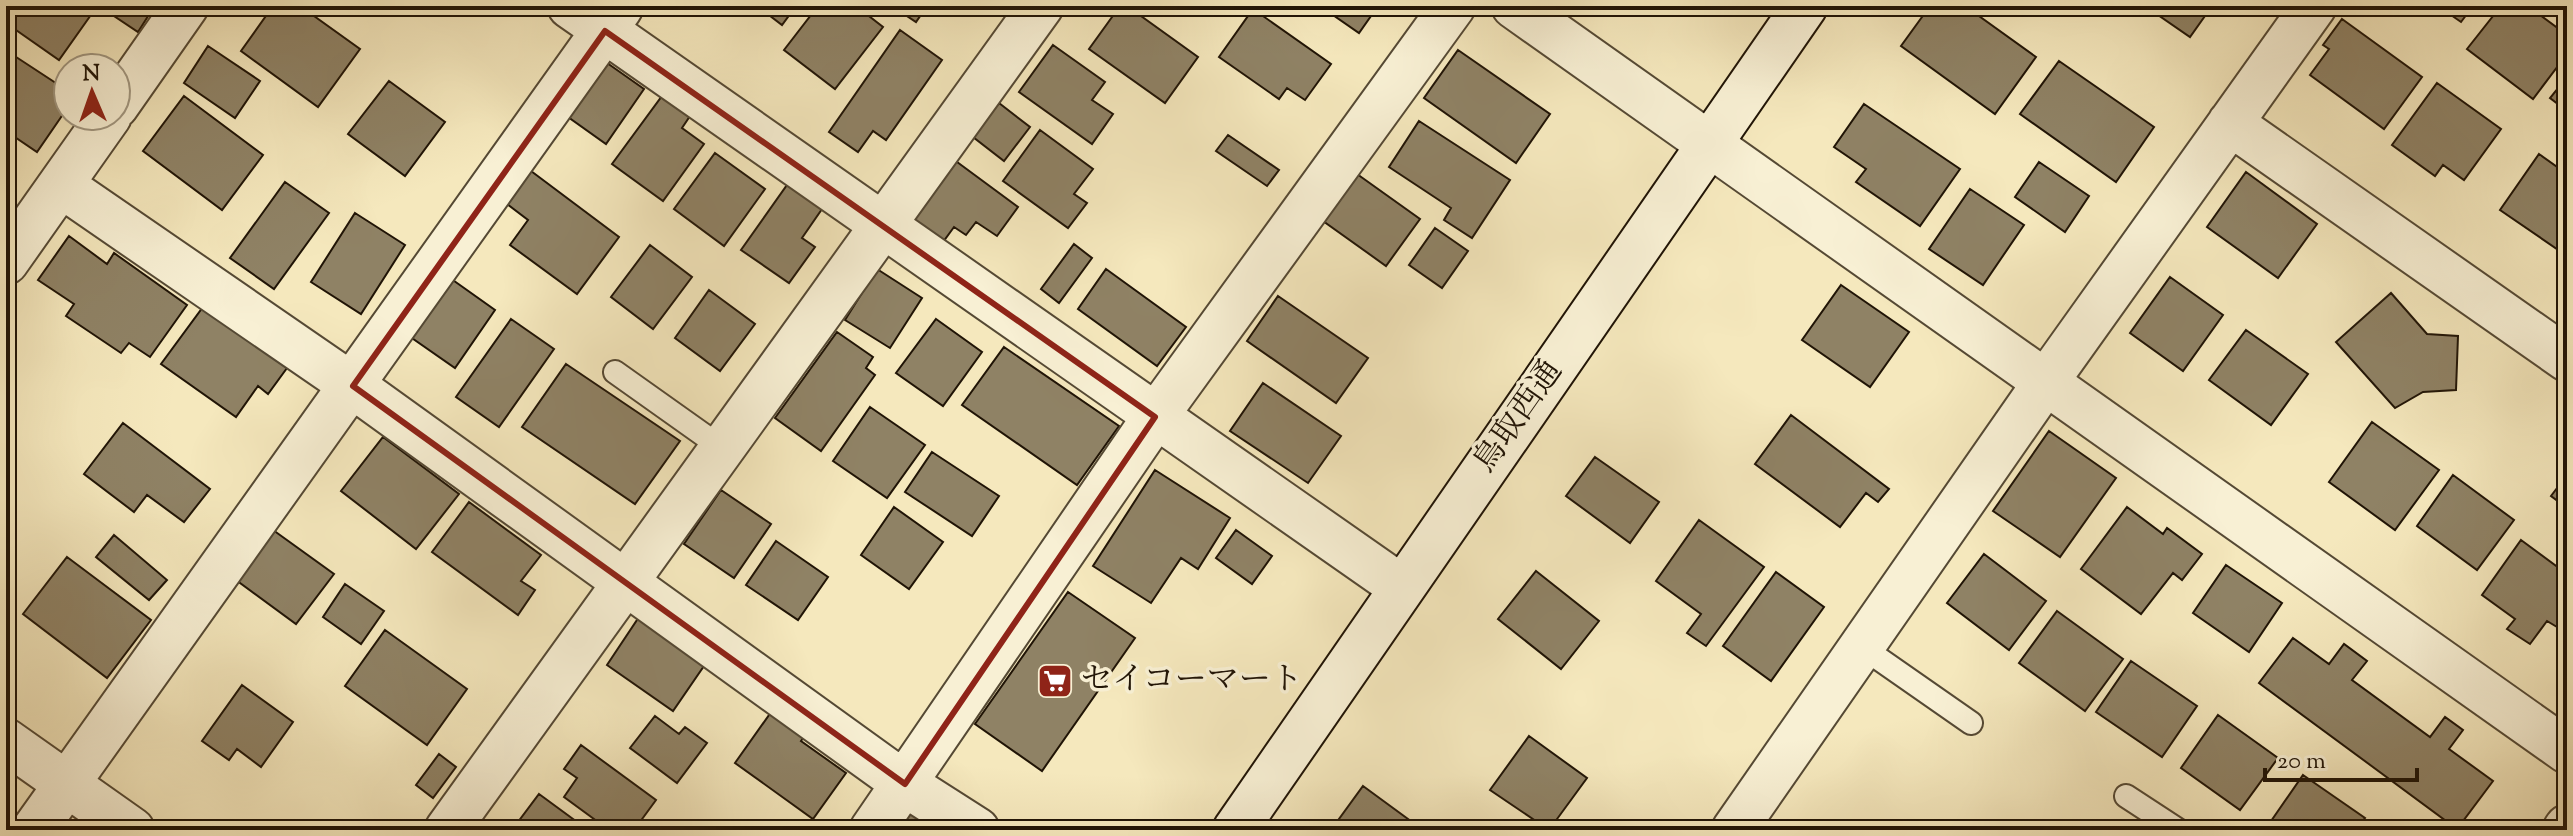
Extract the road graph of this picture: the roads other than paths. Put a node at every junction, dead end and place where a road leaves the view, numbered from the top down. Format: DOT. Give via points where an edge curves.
graph roads {
  1 [pos="186,6"];
  2 [pos="570,6"];
  3 [pos="1041,6"];
  4 [pos="1453,6"];
  5 [pos="1514,6"];
  6 [pos="1805,6"];
  7 [pos="2314,6"];
  8 [pos="613,18"];
  9 [pos="132,83"];
  10 [pos="2230,123"];
  11 [pos="98,132"];
  12 [pos="1709,143"];
  13 [pos="61,185"];
  14 [pos="884,225"];
  15 [pos="6,262"];
  16 [pos="2567,359"];
  17 [pos="615,372"];
  18 [pos="2045,383"];
  19 [pos="353,386"];
  20 [pos="1155,417"];
  21 [pos="722,448"];
  22 [pos="626,582"];
  23 [pos="1401,587"];
  24 [pos="1862,647"];
  25 [pos="1971,723"];
  26 [pos="6,741"];
  27 [pos="2567,751"];
  28 [pos="66,783"];
  29 [pos="905,784"];
  30 [pos="2126,796"];
  31 [pos="34,830"];
  32 [pos="132,830"];
  33 [pos="447,830"];
  34 [pos="872,830"];
  35 [pos="977,830"];
  36 [pos="1235,830"];
  37 [pos="1734,830"];
  38 [pos="2178,830"];
  1 -- 9 [label="street"];
  2 -- 8 [label="street"];
  3 -- 14 [label="street"];
  4 -- 20 [label="street"];
  5 -- 12 [label="street"];
  6 -- 12 [label="street, 鳥取西通"];
  7 -- 10 [label="street"];
  8 -- 14 [label="street"];
  8 -- 19 [label="street"];
  10 -- 16 [label="street"];
  10 -- 18 [label="street"];
  11 -- 13 [label="street"];
  12 -- 18 [label="street"];
  12 -- 23 [label="street, 鳥取西通"];
  13 -- 15 [label="street"];
  13 -- 19 [label="street"];
  14 -- 20 [label="street"];
  14 -- 21 [label="street"];
  17 -- 21 [label="lane"];
  18 -- 24 [label="street"];
  18 -- 27 [label="street"];
  19 -- 22 [label="street"];
  19 -- 28 [label="street"];
  20 -- 23 [label="street"];
  20 -- 29 [label="street"];
  21 -- 22 [label="street"];
  22 -- 29 [label="street"];
  22 -- 33 [label="street"];
  23 -- 36 [label="street, 鳥取西通"];
  24 -- 25 [label="lane"];
  24 -- 37 [label="street"];
  26 -- 28 [label="street"];
  28 -- 31 [label="street"];
  28 -- 32 [label="street"];
  29 -- 34 [label="street"];
  29 -- 35 [label="street"];
  30 -- 38 [label="lane"];
}
